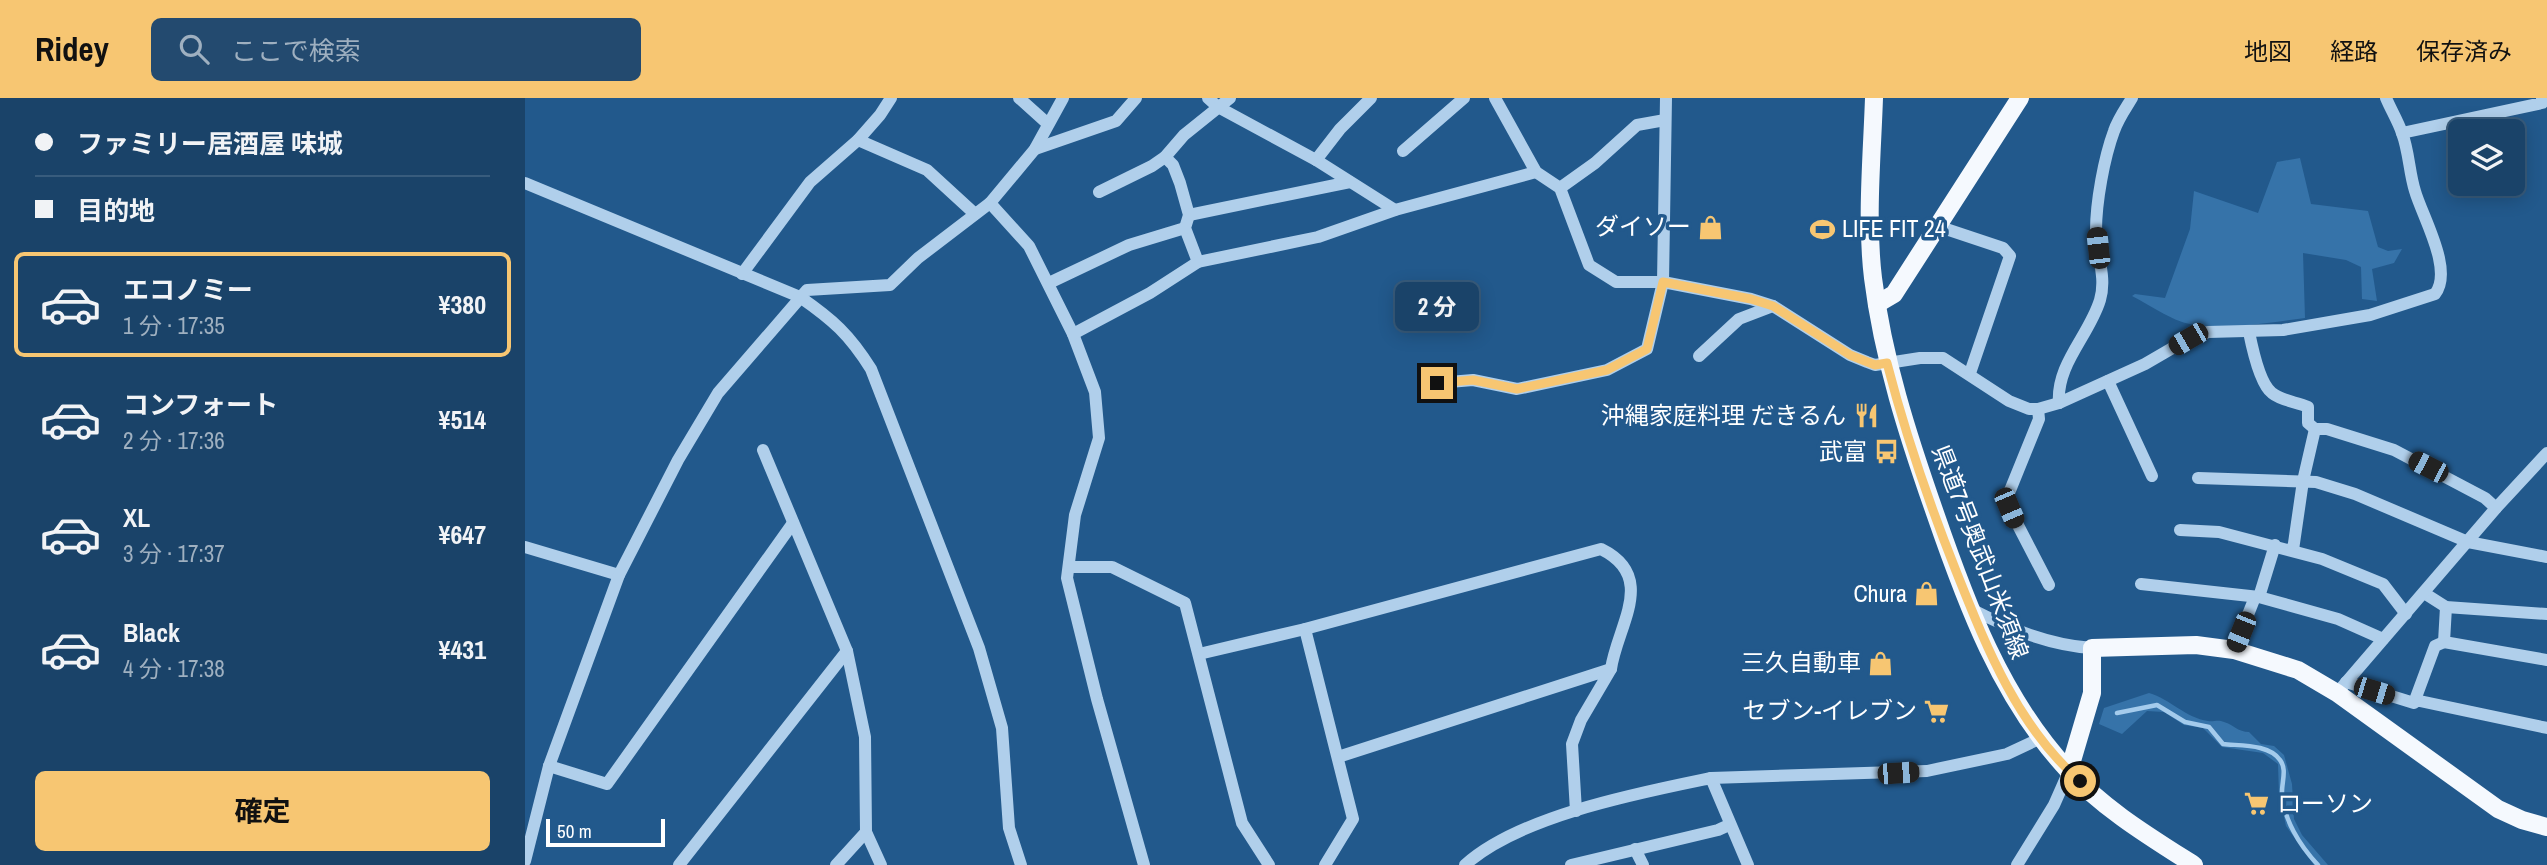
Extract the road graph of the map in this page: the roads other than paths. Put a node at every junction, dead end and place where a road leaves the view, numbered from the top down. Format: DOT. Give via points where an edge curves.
graph roads {
  1 [pos="891,98"];
  2 [pos="1019,98"];
  3 [pos="1063,98"];
  4 [pos="1136,98"];
  5 [pos="1208,98"];
  6 [pos="1230,98"];
  7 [pos="1371,98"];
  8 [pos="1464,98"];
  9 [pos="1495,98"];
  10 [pos="1666,98"];
  11 [pos="1874,98"];
  12 [pos="2020,98"];
  13 [pos="2132,98"];
  14 [pos="2386,98"];
  15 [pos="2542,98"];
  16 [pos="1218,107"];
  17 [pos="1665,120"];
  18 [pos="1048,124"];
  19 [pos="2402,133"];
  20 [pos="858,140"];
  21 [pos="1035,149"];
  22 [pos="1403,151"];
  23 [pos="1165,157"];
  24 [pos="1316,160"];
  25 [pos="1536,172"];
  26 [pos="1350,182"];
  27 [pos="525,183"];
  28 [pos="1560,188"];
  29 [pos="1100,192"];
  30 [pos="990,203"];
  31 [pos="1395,210"];
  32 [pos="975,214"];
  33 [pos="1189,215"];
  34 [pos="1937,226"];
  35 [pos="1185,228"];
  36 [pos="1198,262"];
  37 [pos="742,274"];
  38 [pos="1663,282"];
  39 [pos="1049,283"];
  40 [pos="800,296"];
  41 [pos="1877,304"];
  42 [pos="1773,306"];
  43 [pos="2249,332"];
  44 [pos="1073,334"];
  45 [pos="1699,356"];
  46 [pos="1887,363"];
  47 [pos="1970,373"];
  48 [pos="2108,381"];
  49 [pos="1437,383"];
  50 [pos="2059,403"];
  51 [pos="2038,409"];
  52 [pos="2315,429"];
  53 [pos="763,450"];
  54 [pos="2547,453"];
  55 [pos="2542,467"];
  56 [pos="2152,476"];
  57 [pos="2198,478"];
  58 [pos="2303,481"];
  59 [pos="2496,508"];
  60 [pos="793,523"];
  61 [pos="2180,530"];
  62 [pos="2468,542"];
  63 [pos="2275,545"];
  64 [pos="525,547"];
  65 [pos="2293,550"];
  66 [pos="2547,557"];
  67 [pos="1069,567"];
  68 [pos="619,576"];
  69 [pos="2141,584"];
  70 [pos="2049,585"];
  71 [pos="2424,593"];
  72 [pos="2257,597"];
  73 [pos="2446,607"];
  74 [pos="1971,609"];
  75 [pos="2406,614"];
  76 [pos="2547,614"];
  77 [pos="1305,629"];
  78 [pos="2383,639"];
  79 [pos="2444,642"];
  80 [pos="2092,648"];
  81 [pos="2234,650"];
  82 [pos="847,651"];
  83 [pos="1199,654"];
  84 [pos="2547,660"];
  85 [pos="1611,669"];
  86 [pos="2341,688"];
  87 [pos="2415,700"];
  88 [pos="2547,728"];
  89 [pos="2041,738"];
  90 [pos="1338,757"];
  91 [pos="549,766"];
  92 [pos="2069,772"];
  93 [pos="1711,778"];
  94 [pos="1576,811"];
  95 [pos="1729,825"];
  96 [pos="2547,827"];
  97 [pos="866,832"];
  98 [pos="1635,849"];
  99 [pos="525,861"];
  100 [pos="679,865"];
  101 [pos="836,865"];
  102 [pos="881,865"];
  103 [pos="1021,865"];
  104 [pos="1144,865"];
  105 [pos="1269,865"];
  106 [pos="1325,865"];
  107 [pos="1465,865"];
  108 [pos="1571,865"];
  109 [pos="1643,865"];
  110 [pos="1748,865"];
  111 [pos="2017,865"];
  112 [pos="2194,865"];
  1 -- 20 [label="street"];
  2 -- 18 [label="street"];
  3 -- 18 [label="street"];
  4 -- 21 [label="street" via="1116,121"];
  5 -- 16 [label="street"];
  6 -- 16 [label="street"];
  7 -- 24 [label="street"];
  8 -- 22 [label="street"];
  9 -- 25 [label="street"];
  10 -- 17 [label="street"];
  11 -- 41 [label="main road, 県道7号奥武山米須線" via="1871,233"];
  12 -- 34 [label="main road"];
  13 -- 50 [label="street" via="2114,129 2102,185 2096,231 2103,272 2101,298 2066,367 2058,388"];
  14 -- 19 [label="street"];
  15 -- 19 [label="street" via="2542,103"];
  16 -- 23 [label="street"];
  16 -- 24 [label="street"];
  17 -- 28 [label="street" via="1637,125"];
  17 -- 38 [label="street"];
  18 -- 21 [label="street"];
  19 -- 43 [label="street" via="2415,191 2438,253 2439,289 2422,300 2370,315"];
  20 -- 32 [label="street" via="927,170"];
  20 -- 37 [label="street" via="810,182"];
  21 -- 30 [label="street"];
  23 -- 29 [label="street"];
  23 -- 33 [label="street" via="1173,166"];
  24 -- 26 [label="street"];
  25 -- 28 [label="street"];
  25 -- 31 [label="street"];
  26 -- 31 [label="street"];
  26 -- 33 [label="street"];
  27 -- 37 [label="street"];
  28 -- 38 [label="street" via="1589,265 1616,282"];
  30 -- 32 [label="street"];
  30 -- 39 [label="street" via="1029,246"];
  31 -- 36 [label="street" via="1318,237"];
  32 -- 40 [label="street" via="890,285 807,290"];
  33 -- 35 [label="street"];
  34 -- 41 [label="main road" via="1895,294"];
  34 -- 47 [label="street" via="2003,248 2010,256"];
  35 -- 36 [label="street"];
  35 -- 39 [label="street" via="1129,245"];
  36 -- 44 [label="street"];
  37 -- 40 [label="street"];
  38 -- 42 [label="street"];
  38 -- 49 [label="street" via="1647,349 1607,370 1517,389 1473,380"];
  39 -- 44 [label="street"];
  40 -- 68 [label="street" via="718,393"];
  40 -- 103 [label="street" via="831,318 871,369 979,649 1002,728 1009,828"];
  41 -- 46 [label="main road, 県道7号奥武山米須線"];
  42 -- 45 [label="street" via="1739,319"];
  42 -- 46 [label="street" via="1850,355 1875,365"];
  43 -- 48 [label="street" via="2208,332"];
  43 -- 52 [label="street" via="2268,389 2308,407 2308,423"];
  44 -- 67 [label="street" via="1095,391 1099,438 1075,515"];
  46 -- 47 [label="street" via="1943,358"];
  46 -- 74 [label="main road, 県道7号奥武山米須線" via="1927,493"];
  47 -- 51 [label="street" via="2009,401"];
  48 -- 50 [label="street"];
  48 -- 56 [label="street"];
  50 -- 51 [label="street"];
  51 -- 70 [label="street" via="2039,419 2009,493 2009,508"];
  52 -- 58 [label="street"];
  52 -- 59 [label="street" via="2394,450 2475,492"];
  53 -- 60 [label="street"];
  54 -- 55 [label="street"];
  55 -- 59 [label="street"];
  57 -- 58 [label="street"];
  58 -- 62 [label="street" via="2355,494"];
  58 -- 65 [label="street"];
  59 -- 62 [label="street"];
  60 -- 82 [label="street"];
  60 -- 91 [label="street" via="607,783"];
  61 -- 63 [label="street" via="2219,532"];
  62 -- 66 [label="street"];
  62 -- 71 [label="street"];
  63 -- 65 [label="street"];
  63 -- 72 [label="street"];
  64 -- 68 [label="street"];
  65 -- 75 [label="street" via="2383,584"];
  67 -- 83 [label="street" via="1112,567 1185,603"];
  67 -- 104 [label="street" via="1067,578"];
  68 -- 91 [label="street"];
  69 -- 72 [label="street"];
  71 -- 73 [label="street"];
  71 -- 75 [label="street"];
  72 -- 78 [label="street" via="2339,619"];
  72 -- 81 [label="street"];
  73 -- 76 [label="street"];
  73 -- 79 [label="street"];
  74 -- 80 [label="street" via="2034,637"];
  74 -- 89 [label="main road, 県道7号奥武山米須線" via="2008,688"];
  75 -- 78 [label="street"];
  77 -- 83 [label="street"];
  77 -- 85 [label="street" via="1601,550 1621,564 1632,590"];
  77 -- 90 [label="street"];
  78 -- 86 [label="street"];
  79 -- 84 [label="street"];
  79 -- 87 [label="street" via="2435,646"];
  80 -- 81 [label="main road" via="2196,645"];
  80 -- 92 [label="main road" via="2092,693"];
  81 -- 86 [label="main road"];
  82 -- 97 [label="street" via="865,737"];
  82 -- 100 [label="street"];
  83 -- 105 [label="street" via="1242,823"];
  85 -- 90 [label="street"];
  85 -- 94 [label="street" via="1572,744"];
  86 -- 87 [label="street"];
  86 -- 96 [label="main road" via="2498,809"];
  87 -- 88 [label="street"];
  89 -- 92 [label="main road, 県道7号奥武山米須線"];
  89 -- 93 [label="street" via="2007,754 1927,771"];
  90 -- 106 [label="street" via="1353,819"];
  91 -- 99 [label="street"];
  92 -- 111 [label="street"];
  92 -- 112 [label="main road, 県道7号奥武山米須線" via="2122,816"];
  93 -- 94 [label="street"];
  93 -- 95 [label="street"];
  94 -- 107 [label="street" via="1509,835 1482,849"];
  95 -- 98 [label="street"];
  95 -- 110 [label="street"];
  97 -- 101 [label="street"];
  97 -- 102 [label="street"];
  98 -- 108 [label="street"];
  98 -- 109 [label="street"];
}
